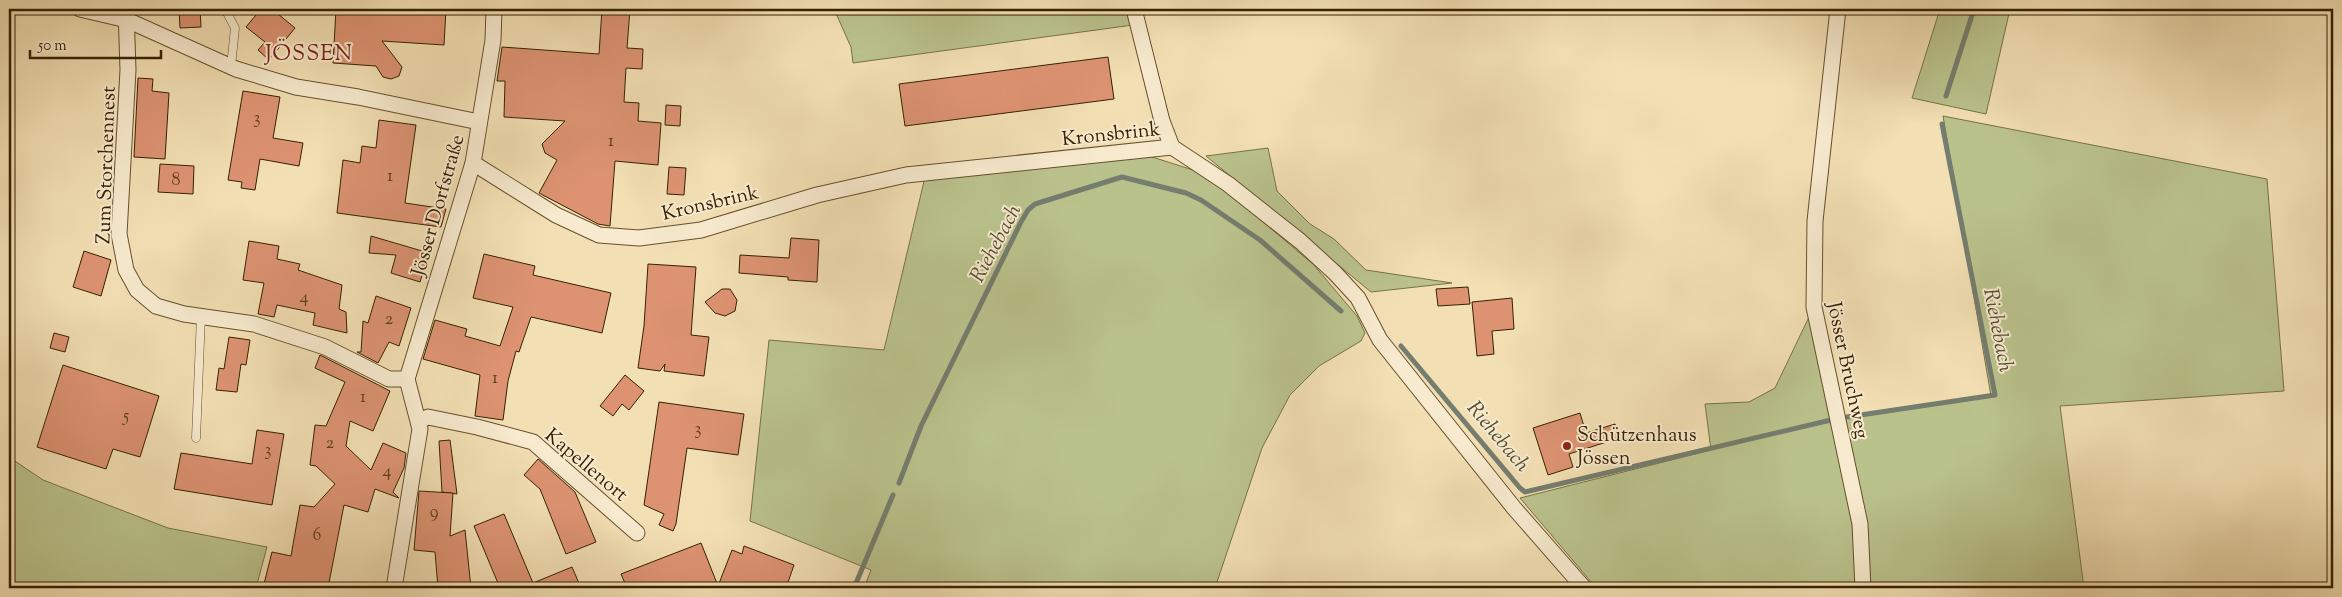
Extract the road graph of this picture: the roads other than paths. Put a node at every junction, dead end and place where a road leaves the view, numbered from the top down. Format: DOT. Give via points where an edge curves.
graph roads {
  1 [pos="80,9"];
  2 [pos="225,9"];
  3 [pos="494,9"];
  4 [pos="1134,9"];
  5 [pos="1838,9"];
  6 [pos="126,14"];
  7 [pos="231,66"];
  8 [pos="479,122"];
  9 [pos="1172,147"];
  10 [pos="473,163"];
  11 [pos="201,316"];
  12 [pos="407,379"];
  13 [pos="419,421"];
  14 [pos="196,438"];
  15 [pos="637,533"];
  16 [pos="394,588"];
  17 [pos="1584,588"];
  18 [pos="1863,588"];
  1 -- 6 [label="street"];
  2 -- 7 [label="lane" via="235,28"];
  3 -- 8 [label="street, Jösser Dorfstraße" via="493,40"];
  4 -- 9 [label="street" via="1162,121"];
  5 -- 18 [label="street, Jösser Bruchweg" via="1814,221 1814,307 1860,524"];
  6 -- 7 [label="street"];
  6 -- 11 [label="street, Zum Storchennest" via="128,70 119,234 126,270 137,290 156,306"];
  7 -- 8 [label="street" via="296,86"];
  8 -- 10 [label="street, Jösser Dorfstraße"];
  9 -- 10 [label="street, Kronsbrink" via="906,175 817,195 701,230 639,238 599,235 556,215"];
  9 -- 17 [label="street, Kronsbrink" via="1228,184 1335,273 1358,298 1380,340 1514,508"];
  10 -- 12 [label="street, Jösser Dorfstraße"];
  11 -- 12 [label="street, Zum Storchennest" via="254,324 325,347 389,379"];
  11 -- 14 [label="lane"];
  12 -- 13 [label="street"];
  13 -- 15 [label="street, Kapellenort" via="428,418 477,427 532,442"];
  13 -- 16 [label="street"];
}
